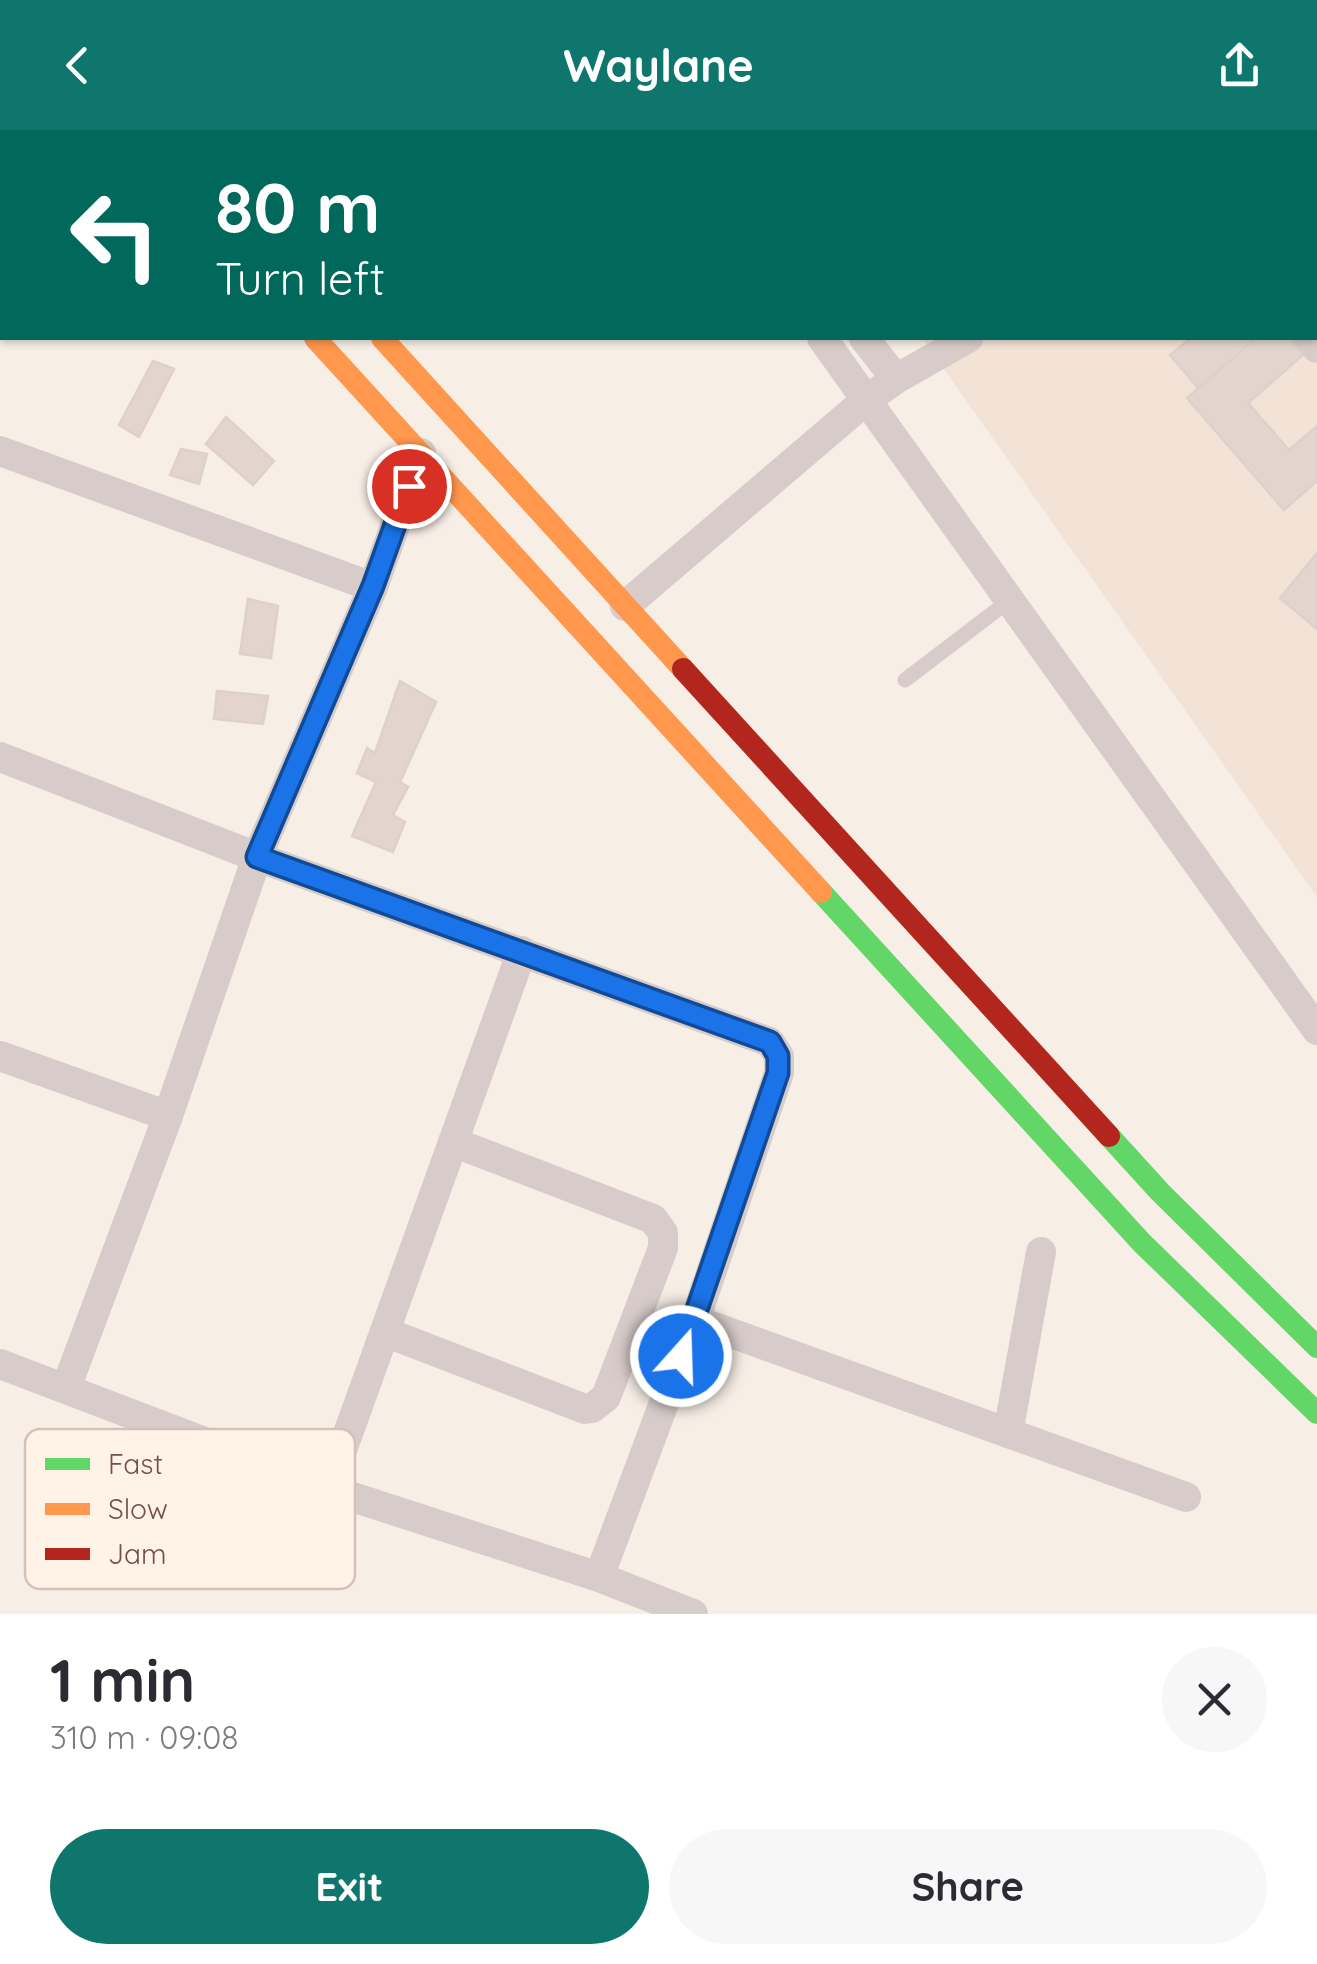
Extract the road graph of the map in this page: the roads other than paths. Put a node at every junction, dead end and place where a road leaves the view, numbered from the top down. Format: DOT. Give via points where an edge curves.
graph roads {
  1 [pos="317,340"];
  2 [pos="384,340"];
  3 [pos="823,340"];
  4 [pos="866,340"];
  5 [pos="964,340"];
  6 [pos="896,379"];
  7 [pos="865,401"];
  8 [pos="0,451"];
  9 [pos="421,453"];
  10 [pos="373,586"];
  11 [pos="1010,600"];
  12 [pos="625,606"];
  13 [pos="905,680"];
  14 [pos="0,757"];
  15 [pos="257,857"];
  16 [pos="522,951"];
  17 [pos="1317,1030"];
  18 [pos="0,1056"];
  19 [pos="168,1116"];
  20 [pos="453,1142"];
  21 [pos="1041,1252"];
  22 [pos="695,1320"];
  23 [pos="384,1332"];
  24 [pos="1317,1347"];
  25 [pos="0,1364"];
  26 [pos="66,1388"];
  27 [pos="1317,1413"];
  28 [pos="172,1429"];
  29 [pos="349,1429"];
  30 [pos="1008,1433"];
  31 [pos="1186,1497"];
  32 [pos="355,1498"];
  33 [pos="599,1577"];
  34 [pos="693,1614"];
  1 -- 9 [label="main road"];
  2 -- 12 [label="main road"];
  3 -- 7 [label="street"];
  4 -- 6 [label="street"];
  5 -- 6 [label="street"];
  6 -- 7 [label="street"];
  7 -- 11 [label="street"];
  7 -- 12 [label="street"];
  8 -- 10 [label="street"];
  9 -- 10 [label="street"];
  9 -- 27 [label="main road" via="1142,1243"];
  10 -- 15 [label="street"];
  11 -- 13 [label="lane"];
  11 -- 17 [label="street"];
  12 -- 24 [label="main road" via="1160,1192"];
  14 -- 15 [label="street"];
  15 -- 16 [label="street"];
  15 -- 19 [label="street"];
  16 -- 20 [label="street"];
  16 -- 22 [label="street" via="770,1042 778,1056 778,1073"];
  18 -- 19 [label="street"];
  19 -- 26 [label="street"];
  20 -- 23 [label="street"];
  20 -- 23 [label="street" via="653,1219 663,1248 606,1397 592,1408"];
  21 -- 30 [label="street"];
  22 -- 30 [label="street"];
  22 -- 33 [label="street"];
  23 -- 29 [label="street"];
  25 -- 26 [label="street"];
  26 -- 28 [label="street"];
  30 -- 31 [label="street"];
  32 -- 33 [label="street"];
  33 -- 34 [label="street"];
}
